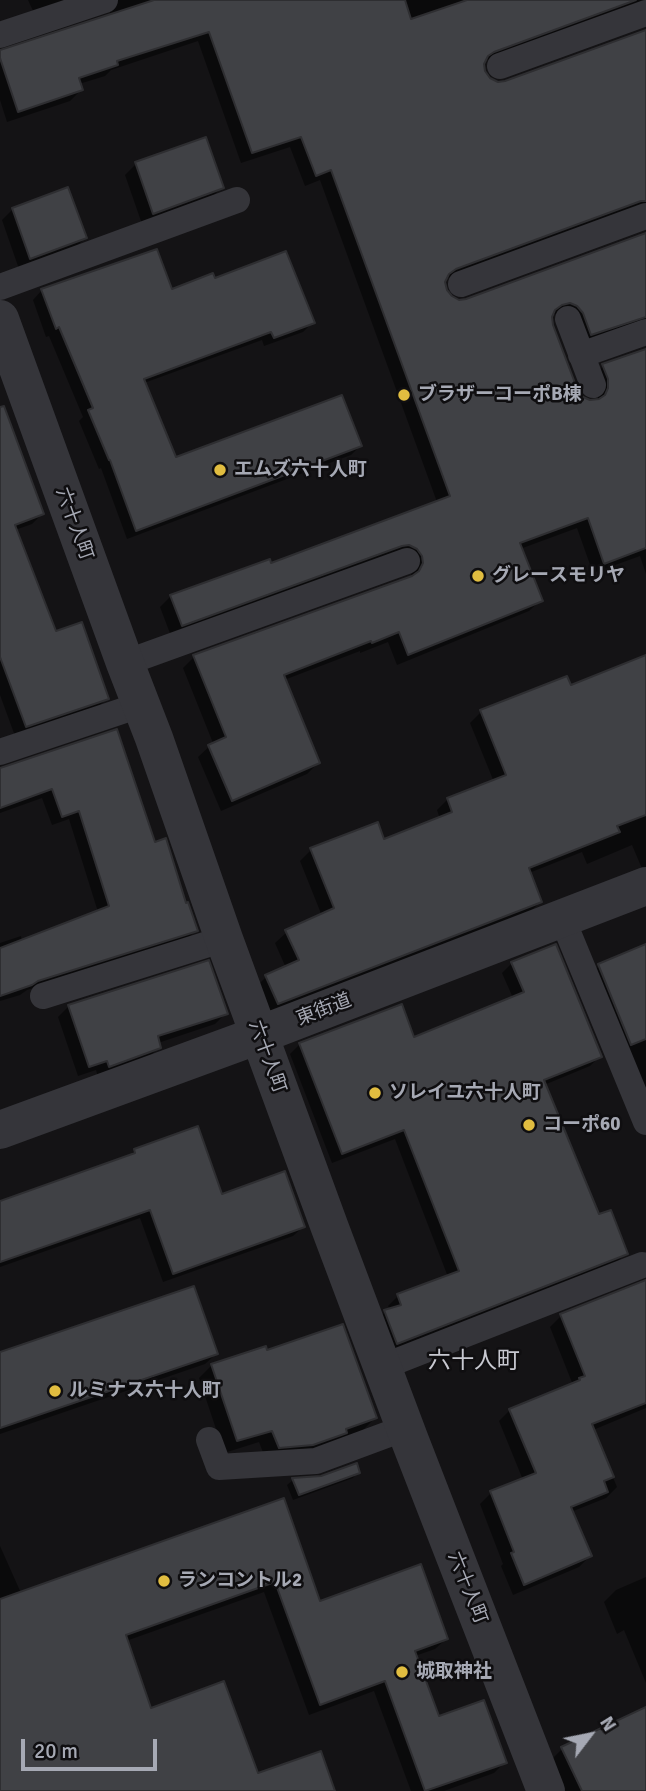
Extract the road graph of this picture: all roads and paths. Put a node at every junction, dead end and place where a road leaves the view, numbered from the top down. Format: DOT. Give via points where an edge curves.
graph roads {
  1 [pos="106,0"];
  2 [pos="646,13"];
  3 [pos="0,35"];
  4 [pos="500,66"];
  5 [pos="237,200"];
  6 [pos="646,216"];
  7 [pos="461,284"];
  8 [pos="0,287"];
  9 [pos="0,319"];
  10 [pos="568,319"];
  11 [pos="646,332"];
  12 [pos="581,355"];
  13 [pos="593,385"];
  14 [pos="407,561"];
  15 [pos="125,663"];
  16 [pos="140,705"];
  17 [pos="0,752"];
  18 [pos="646,886"];
  19 [pos="562,918"];
  20 [pos="224,939"];
  21 [pos="43,996"];
  22 [pos="259,1035"];
  23 [pos="646,1122"];
  24 [pos="0,1130"];
  25 [pos="642,1265"];
  26 [pos="382,1367"];
  27 [pos="405,1428"];
  28 [pos="209,1440"];
  29 [pos="546,1791"];
  1 -- 3 [label="lane"];
  2 -- 4 [label="lane"];
  5 -- 8 [label="lane"];
  6 -- 7 [label="lane"];
  9 -- 15 [label="street, 六十人町"];
  10 -- 12 [label="lane"];
  11 -- 12 [label="lane"];
  12 -- 13 [label="lane"];
  14 -- 15 [label="lane"];
  15 -- 16 [label="street, 六十人町"];
  16 -- 17 [label="lane"];
  16 -- 20 [label="street, 六十人町"];
  18 -- 19 [label="street, 東街道"];
  19 -- 22 [label="street, 東街道"];
  19 -- 23 [label="lane"];
  20 -- 21 [label="lane"];
  20 -- 22 [label="street, 六十人町"];
  22 -- 24 [label="street, 東街道"];
  22 -- 26 [label="street, 六十人町"];
  25 -- 26 [label="lane"];
  26 -- 27 [label="street, 六十人町"];
  27 -- 28 [label="lane" via="302,1462 219,1467"];
  27 -- 29 [label="street, 六十人町"];
}
